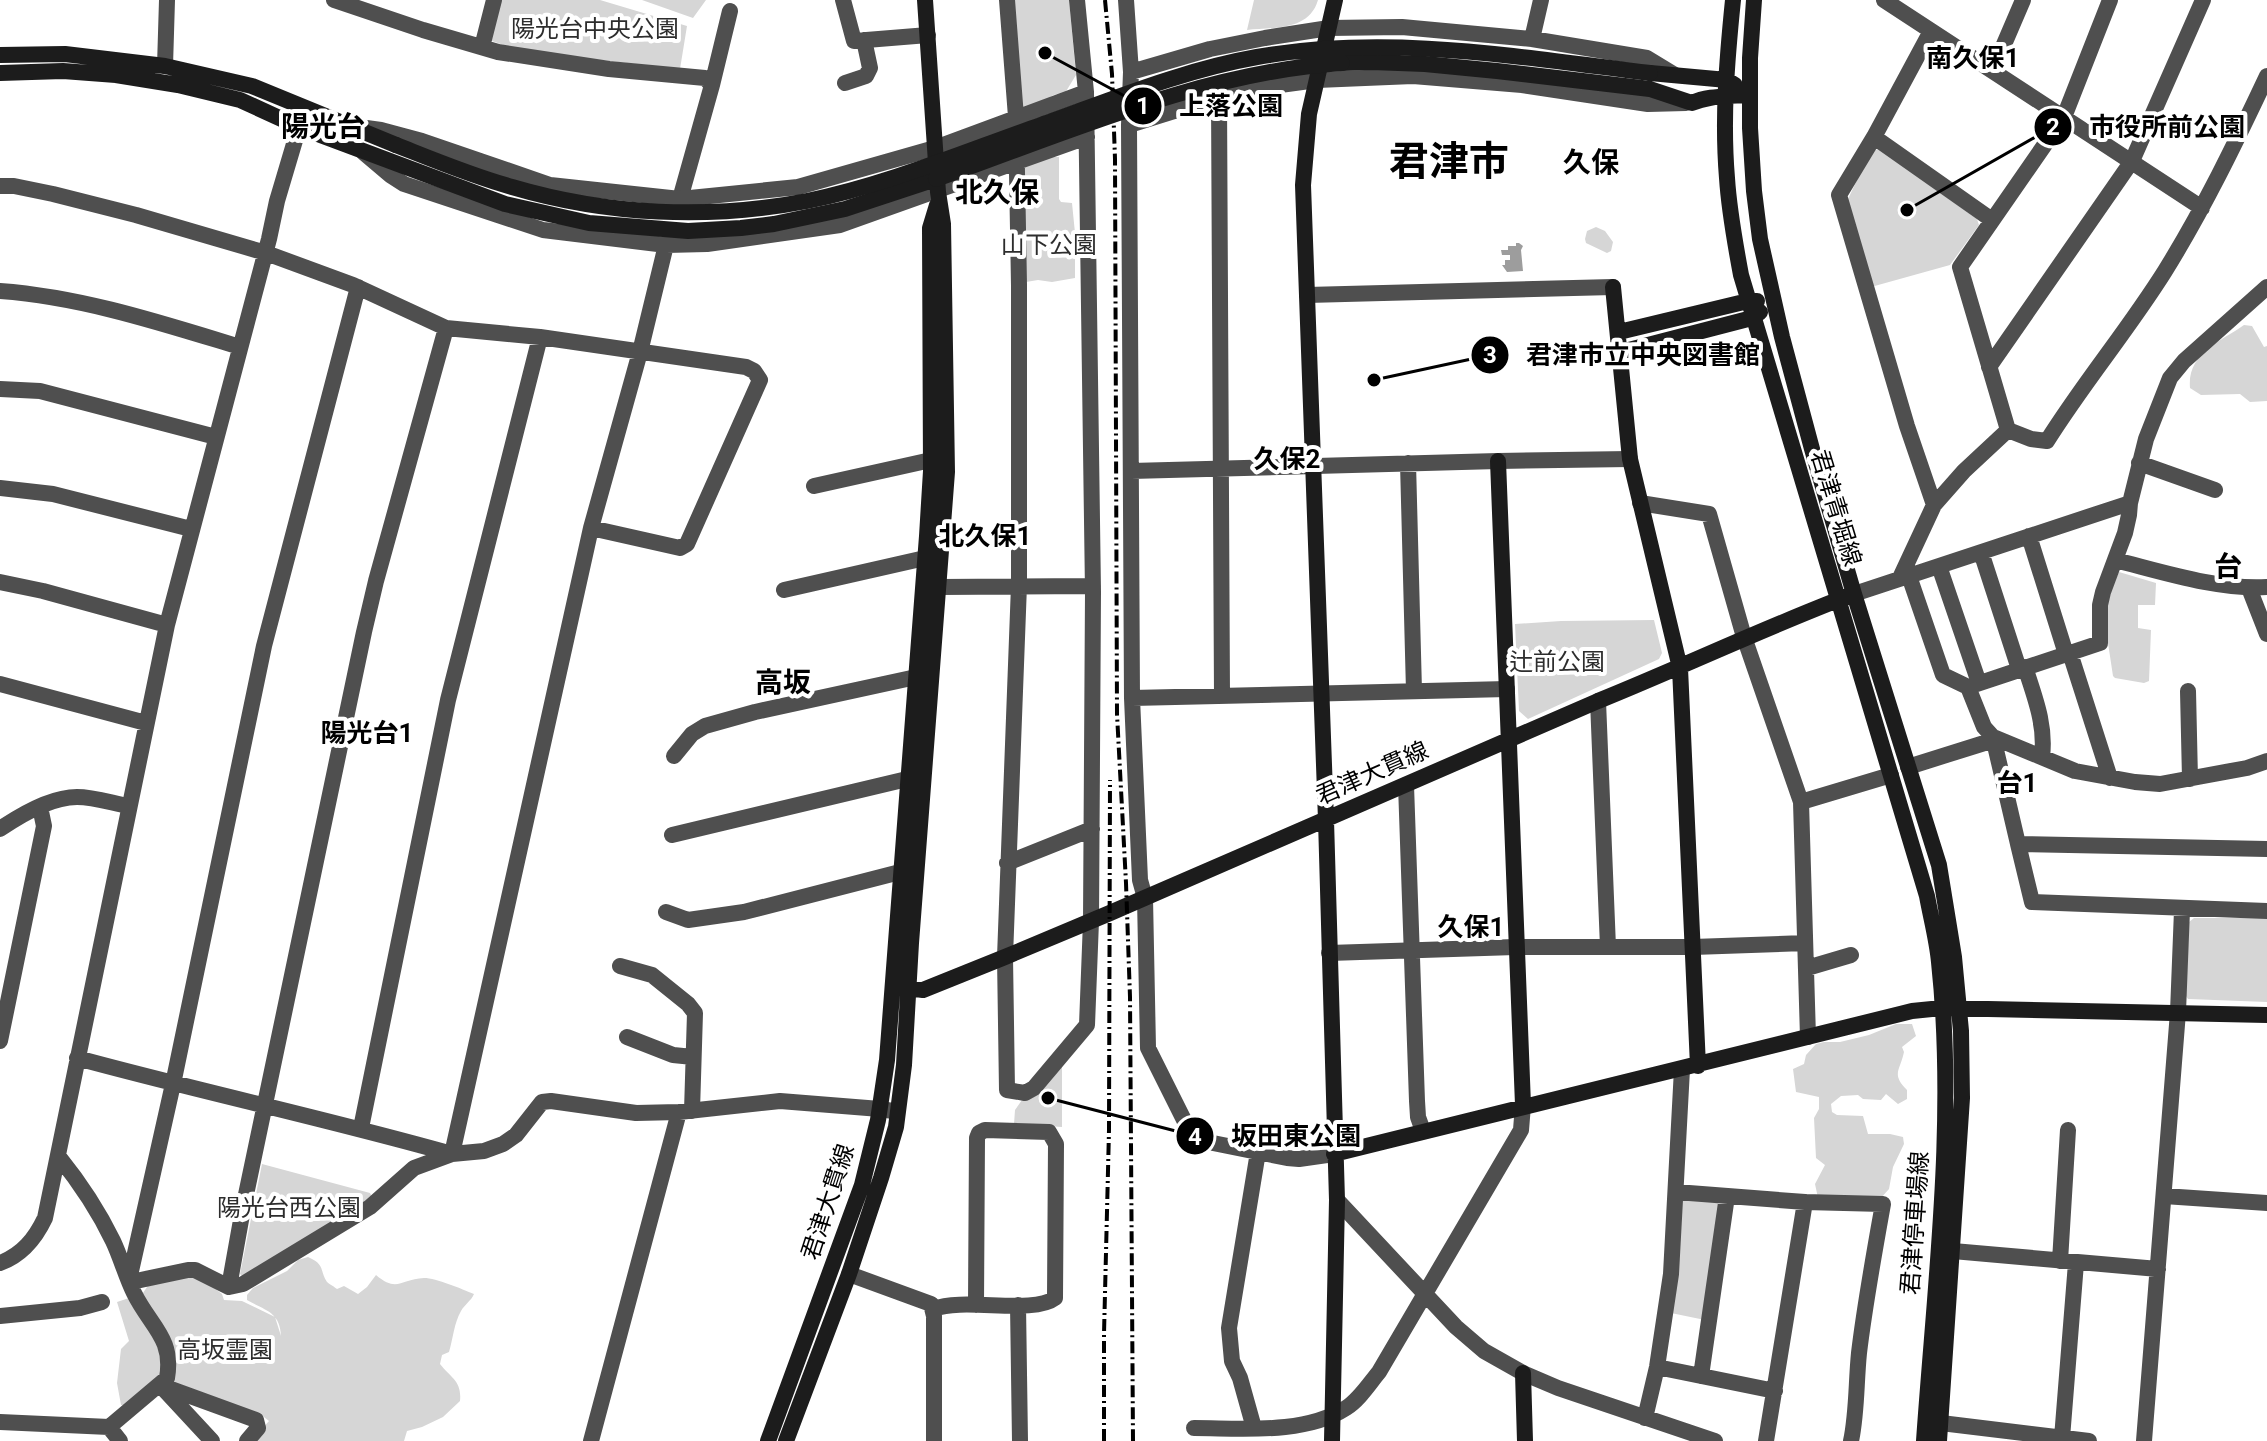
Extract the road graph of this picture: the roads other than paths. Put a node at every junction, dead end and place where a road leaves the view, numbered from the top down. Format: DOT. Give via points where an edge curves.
graph roads {
  1 [pos="167,0"];
  2 [pos="334,0"];
  3 [pos="494,0"];
  4 [pos="843,0"];
  5 [pos="925,0"];
  6 [pos="1007,0"];
  7 [pos="1077,0"];
  8 [pos="1126,0"];
  9 [pos="1335,0"];
  10 [pos="1541,0"];
  11 [pos="1733,0"];
  12 [pos="1754,0"];
  13 [pos="2023,0"];
  14 [pos="2110,0"];
  15 [pos="2203,0"];
  16 [pos="1894,2"];
  17 [pos="730,11"];
  18 [pos="1329,28"];
  19 [pos="1931,31"];
  20 [pos="928,35"];
  21 [pos="1532,39"];
  22 [pos="864,40"];
  23 [pos="482,47"];
  24 [pos="0,55"];
  25 [pos="165,66"];
  26 [pos="1993,70"];
  27 [pos="1131,72"];
  28 [pos="0,73"];
  29 [pos="1675,75"];
  30 [pos="2267,76"];
  31 [pos="1317,80"];
  32 [pos="1727,80"];
  33 [pos="1650,81"];
  34 [pos="845,83"];
  35 [pos="712,85"];
  36 [pos="1086,92"];
  37 [pos="1750,94"];
  38 [pos="1219,97"];
  39 [pos="1726,98"];
  40 [pos="1692,103"];
  41 [pos="2249,115"];
  42 [pos="1016,117"];
  43 [pos="2064,117"];
  44 [pos="2267,118"];
  45 [pos="1129,125"];
  46 [pos="349,126"];
  47 [pos="299,127"];
  48 [pos="1087,137"];
  49 [pos="1874,137"];
  50 [pos="935,148"];
  51 [pos="360,149"];
  52 [pos="395,153"];
  53 [pos="1017,161"];
  54 [pos="2132,161"];
  55 [pos="0,186"];
  56 [pos="938,196"];
  57 [pos="680,199"];
  58 [pos="2202,208"];
  59 [pos="1992,220"];
  60 [pos="666,245"];
  61 [pos="266,253"];
  62 [pos="358,287"];
  63 [pos="2267,287"];
  64 [pos="0,291"];
  65 [pos="1307,295"];
  66 [pos="1748,301"];
  67 [pos="1774,301"];
  68 [pos="1752,318"];
  69 [pos="446,328"];
  70 [pos="1619,332"];
  71 [pos="540,337"];
  72 [pos="240,347"];
  73 [pos="640,352"];
  74 [pos="1621,352"];
  75 [pos="1989,367"];
  76 [pos="0,389"];
  77 [pos="2008,430"];
  78 [pos="216,437"];
  79 [pos="1630,459"];
  80 [pos="931,460"];
  81 [pos="1498,461"];
  82 [pos="1408,463"];
  83 [pos="2139,463"];
  84 [pos="1313,466"];
  85 [pos="1220,468"];
  86 [pos="1131,471"];
  87 [pos="814,486"];
  88 [pos="0,488"];
  89 [pos="2215,490"];
  90 [pos="1640,503"];
  91 [pos="2130,503"];
  92 [pos="1934,505"];
  93 [pos="591,528"];
  94 [pos="191,529"];
  95 [pos="2029,536"];
  96 [pos="1981,552"];
  97 [pos="925,558"];
  98 [pos="2115,560"];
  99 [pos="1939,566"];
  100 [pos="1905,577"];
  101 [pos="0,582"];
  102 [pos="1019,585"];
  103 [pos="1093,586"];
  104 [pos="939,587"];
  105 [pos="2267,587"];
  106 [pos="2249,588"];
  107 [pos="784,590"];
  108 [pos="1846,597"];
  109 [pos="167,625"];
  110 [pos="2267,634"];
  111 [pos="1744,637"];
  112 [pos="2068,653"];
  113 [pos="1680,668"];
  114 [pos="2022,668"];
  115 [pos="916,677"];
  116 [pos="0,684"];
  117 [pos="1973,685"];
  118 [pos="1507,689"];
  119 [pos="1414,691"];
  120 [pos="2188,691"];
  121 [pos="1322,693"];
  122 [pos="1222,696"];
  123 [pos="1132,698"];
  124 [pos="1598,701"];
  125 [pos="146,723"];
  126 [pos="1994,738"];
  127 [pos="1508,740"];
  128 [pos="674,756"];
  129 [pos="2042,757"];
  130 [pos="2267,761"];
  131 [pos="1908,767"];
  132 [pos="1891,775"];
  133 [pos="2110,778"];
  134 [pos="907,779"];
  135 [pos="2190,779"];
  136 [pos="1406,785"];
  137 [pos="1801,802"];
  138 [pos="129,806"];
  139 [pos="40,807"];
  140 [pos="1326,820"];
  141 [pos="0,829"];
  142 [pos="1092,829"];
  143 [pos="672,835"];
  144 [pos="2018,844"];
  145 [pos="2267,849"];
  146 [pos="1007,863"];
  147 [pos="900,872"];
  148 [pos="1145,898"];
  149 [pos="2182,910"];
  150 [pos="2267,911"];
  151 [pos="666,912"];
  152 [pos="1091,921"];
  153 [pos="1805,943"];
  154 [pos="1515,947"];
  155 [pos="1608,947"];
  156 [pos="1693,947"];
  157 [pos="1412,950"];
  158 [pos="1329,953"];
  159 [pos="1851,955"];
  160 [pos="1005,957"];
  161 [pos="620,966"];
  162 [pos="1807,968"];
  163 [pos="900,987"];
  164 [pos="1951,1008"];
  165 [pos="2178,1012"];
  166 [pos="2267,1015"];
  167 [pos="627,1037"];
  168 [pos="1808,1037"];
  169 [pos="0,1041"];
  170 [pos="693,1057"];
  171 [pos="77,1058"];
  172 [pos="1690,1068"];
  173 [pos="173,1084"];
  174 [pos="1523,1105"];
  175 [pos="266,1106"];
  176 [pos="880,1109"];
  177 [pos="685,1111"];
  178 [pos="898,1112"];
  179 [pos="361,1128"];
  180 [pos="2068,1130"];
  181 [pos="1423,1131"];
  182 [pos="1258,1152"];
  183 [pos="452,1154"];
  184 [pos="1334,1154"];
  185 [pos="59,1157"];
  186 [pos="1676,1192"];
  187 [pos="1727,1196"];
  188 [pos="2164,1196"];
  189 [pos="1337,1200"];
  190 [pos="1805,1202"];
  191 [pos="2267,1203"];
  192 [pos="1953,1251"];
  193 [pos="2068,1262"];
  194 [pos="0,1263"];
  195 [pos="2158,1269"];
  196 [pos="849,1274"];
  197 [pos="129,1280"];
  198 [pos="229,1287"];
  199 [pos="1425,1293"];
  200 [pos="102,1302"];
  201 [pos="976,1305"];
  202 [pos="1018,1305"];
  203 [pos="934,1309"];
  204 [pos="0,1316"];
  205 [pos="1657,1367"];
  206 [pos="1523,1373"];
  207 [pos="1701,1376"];
  208 [pos="160,1385"];
  209 [pos="1775,1391"];
  210 [pos="1332,1415"];
  211 [pos="1645,1418"];
  212 [pos="0,1422"];
  213 [pos="1941,1423"];
  214 [pos="1194,1428"];
  215 [pos="1254,1428"];
  216 [pos="116,1437"];
  217 [pos="2062,1438"];
  218 [pos="1709,1440"];
  219 [pos="212,1441"];
  220 [pos="247,1441"];
  221 [pos="591,1441"];
  222 [pos="768,1441"];
  223 [pos="786,1441"];
  224 [pos="934,1441"];
  225 [pos="1020,1441"];
  226 [pos="1332,1441"];
  227 [pos="1525,1441"];
  228 [pos="1766,1441"];
  229 [pos="1851,1441"];
  230 [pos="1924,1441"];
  231 [pos="1939,1441"];
  232 [pos="2089,1441"];
  233 [pos="2144,1441"];
  1 -- 25 [label="street"];
  2 -- 23 [label="street"];
  3 -- 23 [label="street"];
  4 -- 22 [label="street" via="854,41"];
  5 -- 20 [label="street"];
  6 -- 42 [label="street"];
  7 -- 36 [label="street"];
  8 -- 27 [label="street"];
  9 -- 18 [label="street"];
  10 -- 21 [label="street"];
  11 -- 32 [label="street, 君津青堀線"];
  12 -- 37 [label="street, 君津青堀線"];
  13 -- 26 [label="street"];
  14 -- 43 [label="street"];
  15 -- 54 [label="street"];
  16 -- 19 [label="street"];
  17 -- 35 [label="street"];
  18 -- 21 [label="street" via="1402,27"];
  18 -- 27 [label="street" via="1210,49"];
  18 -- 31 [label="street"];
  19 -- 26 [label="street"];
  19 -- 49 [label="street"];
  20 -- 22 [label="street"];
  20 -- 50 [label="street"];
  21 -- 29 [label="street" via="1647,58"];
  22 -- 34 [label="street" via="870,68 866,76"];
  23 -- 35 [label="street" via="609,69 705,78"];
  24 -- 25 [label="street" via="65,54"];
  25 -- 46 [label="street" via="252,86"];
  26 -- 43 [label="street"];
  27 -- 45 [label="street"];
  28 -- 47 [label="street" via="63,71 178,85 240,100"];
  29 -- 32 [label="street"];
  29 -- 33 [label="street"];
  30 -- 41 [label="street"];
  31 -- 38 [label="street"];
  31 -- 40 [label="street" via="1413,76 1648,104"];
  31 -- 65 [label="street" via="1303,185"];
  32 -- 37 [label="street"];
  32 -- 39 [label="street, 君津青堀線"];
  33 -- 40 [label="street"];
  33 -- 52 [label="street, bridge" via="1499,54 1426,48 1311,49 1254,57 1142,89 845,192 727,211 594,206"];
  35 -- 57 [label="street"];
  36 -- 42 [label="street"];
  36 -- 48 [label="street"];
  37 -- 39 [label="street"];
  37 -- 67 [label="street, 君津青堀線" via="1754,191"];
  38 -- 45 [label="street"];
  38 -- 85 [label="street"];
  39 -- 40 [label="street"];
  39 -- 66 [label="street, 君津青堀線" via="1727,176"];
  41 -- 44 [label="street"];
  41 -- 58 [label="street"];
  42 -- 50 [label="street"];
  42 -- 53 [label="street"];
  43 -- 54 [label="street"];
  43 -- 59 [label="street"];
  45 -- 86 [label="street"];
  46 -- 52 [label="street"];
  46 -- 57 [label="street" via="422,141 550,185"];
  47 -- 51 [label="street"];
  47 -- 61 [label="street"];
  48 -- 53 [label="street"];
  48 -- 103 [label="street"];
  49 -- 59 [label="street"];
  49 -- 92 [label="street" via="1839,195"];
  50 -- 56 [label="street"];
  50 -- 57 [label="street" via="798,187"];
  51 -- 52 [label="street"];
  51 -- 60 [label="street" via="404,184 481,211 543,230"];
  53 -- 56 [label="street"];
  53 -- 102 [label="street"];
  54 -- 58 [label="street"];
  54 -- 75 [label="street"];
  55 -- 61 [label="street" via="53,194"];
  56 -- 60 [label="street" via="840,225"];
  56 -- 80 [label="street" via="930,228"];
  56 -- 104 [label="street" via="947,406"];
  58 -- 77 [label="street" via="2165,271 2047,441"];
  59 -- 75 [label="street" via="1960,267"];
  60 -- 73 [label="street"];
  61 -- 62 [label="street"];
  61 -- 72 [label="street"];
  62 -- 69 [label="street"];
  62 -- 173 [label="street" via="264,646"];
  63 -- 83 [label="street" via="2170,378"];
  64 -- 72 [label="street" via="38,293 138,316"];
  65 -- 70 [label="street" via="1613,287"];
  65 -- 84 [label="street"];
  66 -- 67 [label="street"];
  66 -- 68 [label="street, 君津青堀線"];
  66 -- 70 [label="street"];
  67 -- 68 [label="street"];
  67 -- 108 [label="street, 君津青堀線"];
  68 -- 74 [label="street"];
  68 -- 108 [label="street, 君津青堀線"];
  69 -- 71 [label="street"];
  69 -- 175 [label="street" via="364,632"];
  70 -- 74 [label="street"];
  71 -- 73 [label="street"];
  71 -- 179 [label="street" via="448,700"];
  72 -- 78 [label="street"];
  73 -- 93 [label="street"];
  73 -- 93 [label="street" via="746,367 760,380 687,544 680,548"];
  74 -- 79 [label="street"];
  75 -- 77 [label="street"];
  76 -- 78 [label="street" via="40,391"];
  77 -- 92 [label="street"];
  78 -- 94 [label="street"];
  79 -- 81 [label="street"];
  79 -- 90 [label="street"];
  80 -- 87 [label="street"];
  80 -- 97 [label="street"];
  81 -- 82 [label="street"];
  81 -- 118 [label="street"];
  82 -- 84 [label="street"];
  82 -- 119 [label="street"];
  83 -- 89 [label="street"];
  83 -- 91 [label="street"];
  84 -- 85 [label="street"];
  84 -- 121 [label="street"];
  85 -- 86 [label="street"];
  85 -- 122 [label="street"];
  86 -- 123 [label="street"];
  88 -- 94 [label="street" via="53,494"];
  90 -- 111 [label="street" via="1709,514"];
  90 -- 113 [label="street"];
  91 -- 95 [label="street"];
  91 -- 98 [label="street"];
  92 -- 100 [label="street"];
  93 -- 183 [label="street"];
  94 -- 109 [label="street"];
  95 -- 96 [label="street"];
  95 -- 112 [label="street"];
  96 -- 99 [label="street"];
  96 -- 114 [label="street"];
  97 -- 107 [label="street"];
  97 -- 115 [label="street"];
  98 -- 106 [label="street"];
  98 -- 112 [label="street" via="2100,605 2100,643"];
  99 -- 100 [label="street"];
  99 -- 117 [label="street"];
  100 -- 108 [label="street"];
  100 -- 117 [label="street" via="1943,675"];
  101 -- 109 [label="street"];
  102 -- 103 [label="street"];
  102 -- 104 [label="street"];
  102 -- 146 [label="street"];
  103 -- 142 [label="street"];
  104 -- 163 [label="street"];
  105 -- 106 [label="street"];
  106 -- 110 [label="street"];
  108 -- 111 [label="street, 君津大貫線"];
  108 -- 131 [label="street, 君津青堀線"];
  108 -- 132 [label="street, 君津青堀線"];
  109 -- 125 [label="street"];
  111 -- 113 [label="street, 君津大貫線"];
  111 -- 137 [label="street"];
  112 -- 114 [label="street"];
  112 -- 133 [label="street"];
  113 -- 124 [label="street, 君津大貫線"];
  113 -- 156 [label="street"];
  114 -- 117 [label="street"];
  114 -- 129 [label="street" via="2042,722"];
  115 -- 128 [label="street" via="705,726"];
  115 -- 134 [label="street"];
  116 -- 125 [label="street"];
  117 -- 126 [label="street" via="1984,727"];
  118 -- 119 [label="street"];
  118 -- 127 [label="street"];
  119 -- 121 [label="street"];
  120 -- 135 [label="street"];
  121 -- 122 [label="street"];
  121 -- 140 [label="street"];
  122 -- 123 [label="street"];
  123 -- 148 [label="street"];
  124 -- 127 [label="street, 君津大貫線"];
  124 -- 155 [label="street"];
  125 -- 138 [label="street"];
  126 -- 129 [label="street"];
  126 -- 131 [label="street"];
  126 -- 144 [label="street"];
  127 -- 136 [label="street, 君津大貫線"];
  127 -- 154 [label="street"];
  129 -- 133 [label="street"];
  130 -- 135 [label="street"];
  131 -- 164 [label="street, 君津青堀線" via="1939,865 1954,957"];
  132 -- 137 [label="street"];
  132 -- 164 [label="street, 君津青堀線" via="1927,896"];
  133 -- 135 [label="street" via="2160,784"];
  134 -- 143 [label="street"];
  134 -- 147 [label="street"];
  136 -- 140 [label="street, 君津大貫線"];
  136 -- 157 [label="street"];
  137 -- 153 [label="street"];
  138 -- 139 [label="street" via="80,797"];
  138 -- 171 [label="street"];
  139 -- 141 [label="street"];
  139 -- 169 [label="street" via="44,826"];
  140 -- 148 [label="street, 君津大貫線"];
  140 -- 158 [label="street"];
  142 -- 146 [label="street"];
  142 -- 152 [label="street"];
  144 -- 145 [label="street"];
  144 -- 149 [label="street" via="2032,902"];
  146 -- 160 [label="street"];
  147 -- 151 [label="street" via="744,912 688,920"];
  147 -- 163 [label="street"];
  148 -- 152 [label="street, 君津大貫線"];
  148 -- 182 [label="street" via="1152,1059 1197,1138"];
  149 -- 150 [label="street"];
  149 -- 165 [label="street"];
  152 -- 160 [label="street, 君津大貫線"];
  152 -- 160 [label="street" via="1087,1025 1025,1093 1007,1090"];
  153 -- 156 [label="street"];
  153 -- 162 [label="street"];
  154 -- 155 [label="street"];
  154 -- 157 [label="street"];
  154 -- 174 [label="street"];
  155 -- 156 [label="street"];
  156 -- 172 [label="street"];
  157 -- 158 [label="street"];
  157 -- 181 [label="street" via="1417,1101"];
  158 -- 184 [label="street"];
  159 -- 162 [label="street"];
  160 -- 163 [label="street, 君津大貫線" via="923,990"];
  161 -- 170 [label="street" via="652,975 688,1004 695,1013"];
  162 -- 168 [label="street"];
  163 -- 176 [label="street, 君津大貫線"];
  163 -- 178 [label="street, 君津大貫線" via="904,1065"];
  164 -- 165 [label="street"];
  164 -- 168 [label="street" via="1912,1011"];
  164 -- 192 [label="street, 君津停車場線" via="1962,1098"];
  164 -- 230 [label="street, 君津停車場線"];
  165 -- 166 [label="street"];
  165 -- 188 [label="street"];
  167 -- 170 [label="street"];
  168 -- 172 [label="street"];
  170 -- 177 [label="street"];
  171 -- 173 [label="street"];
  171 -- 185 [label="street"];
  172 -- 174 [label="street"];
  172 -- 186 [label="street"];
  173 -- 175 [label="street"];
  173 -- 197 [label="street"];
  174 -- 181 [label="street"];
  174 -- 199 [label="street" via="1521,1130"];
  175 -- 179 [label="street"];
  175 -- 198 [label="street"];
  176 -- 177 [label="street" via="780,1101"];
  176 -- 178 [label="street"];
  176 -- 222 [label="street, 君津大貫線" via="862,1185"];
  177 -- 183 [label="street" via="636,1113 542,1102 503,1144"];
  177 -- 221 [label="street"];
  178 -- 196 [label="street, 君津大貫線"];
  179 -- 183 [label="street"];
  180 -- 193 [label="street"];
  181 -- 184 [label="street"];
  182 -- 184 [label="street" via="1299,1159"];
  182 -- 215 [label="street" via="1229,1328 1232,1361"];
  183 -- 198 [label="street" via="414,1168 370,1207 243,1284"];
  184 -- 189 [label="street"];
  185 -- 194 [label="street" via="36,1237"];
  185 -- 197 [label="street" via="84,1188"];
  186 -- 187 [label="street"];
  186 -- 205 [label="street"];
  187 -- 190 [label="street"];
  187 -- 207 [label="street"];
  188 -- 191 [label="street"];
  188 -- 195 [label="street"];
  189 -- 199 [label="street"];
  189 -- 210 [label="street"];
  190 -- 209 [label="street"];
  190 -- 229 [label="street" via="1883,1204"];
  192 -- 193 [label="street"];
  192 -- 213 [label="street, 君津停車場線"];
  193 -- 195 [label="street"];
  193 -- 217 [label="street"];
  195 -- 233 [label="street"];
  196 -- 203 [label="street"];
  196 -- 223 [label="street, 君津大貫線"];
  197 -- 198 [label="street" via="195,1270"];
  197 -- 208 [label="street" via="170,1356 167,1378"];
  199 -- 206 [label="street" via="1484,1351"];
  199 -- 210 [label="street" via="1379,1372 1358,1398"];
  200 -- 204 [label="street"];
  201 -- 202 [label="street"];
  201 -- 202 [label="street" via="977,1138 985,1130 1043,1131 1056,1144 1057,1290 1047,1304"];
  201 -- 203 [label="street"];
  202 -- 225 [label="street"];
  203 -- 224 [label="street"];
  205 -- 207 [label="street"];
  205 -- 211 [label="street"];
  206 -- 211 [label="street"];
  206 -- 227 [label="street"];
  207 -- 209 [label="street"];
  208 -- 216 [label="street"];
  208 -- 219 [label="street"];
  208 -- 220 [label="street" via="256,1420 258,1428"];
  209 -- 228 [label="street"];
  210 -- 215 [label="street"];
  210 -- 226 [label="street"];
  211 -- 218 [label="street"];
  212 -- 216 [label="street"];
  213 -- 217 [label="street"];
  213 -- 231 [label="street, 君津停車場線"];
  214 -- 215 [label="street"];
  217 -- 232 [label="street"];
}
